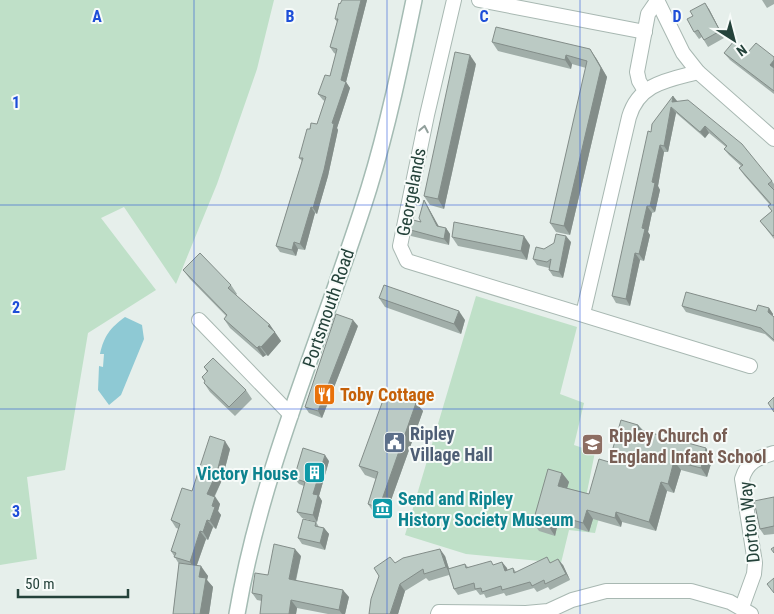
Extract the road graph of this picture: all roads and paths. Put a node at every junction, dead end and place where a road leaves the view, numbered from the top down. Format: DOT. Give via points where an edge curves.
graph roads {
  1 [pos="414,0"];
  2 [pos="454,0"];
  3 [pos="479,0"];
  4 [pos="657,0"];
  5 [pos="645,32"];
  6 [pos="698,72"];
  7 [pos="645,91"];
  8 [pos="774,139"];
  9 [pos="583,314"];
  10 [pos="199,320"];
  11 [pos="750,366"];
  12 [pos="291,415"];
  13 [pos="774,453"];
  14 [pos="747,611"];
  15 [pos="549,612"];
  16 [pos="237,614"];
  17 [pos="438,614"];
  1 -- 12 [label="main road, Portsmouth Road" via="369,188"];
  9 -- 2 [label="street, Georgelands, one-way" via="412,264 403,256 400,246"];
  3 -- 5 [label="street"];
  4 -- 5 [label="street" via="648,14"];
  4 -- 6 [label="street" via="683,53"];
  5 -- 7 [label="street" via="638,77"];
  6 -- 7 [label="street" via="664,81"];
  6 -- 8 [label="street"];
  7 -- 9 [label="street" via="634,101 628,117"];
  9 -- 11 [label="street, Georgelands"];
  10 -- 12 [label="street"];
  12 -- 16 [label="main road, Portsmouth Road" via="252,541"];
  13 -- 14 [label="street, Dorton Way" via="751,462 742,479 755,563"];
  14 -- 15 [label="street" via="717,597 691,591 606,591 572,600"];
  15 -- 17 [label="street"];
}
